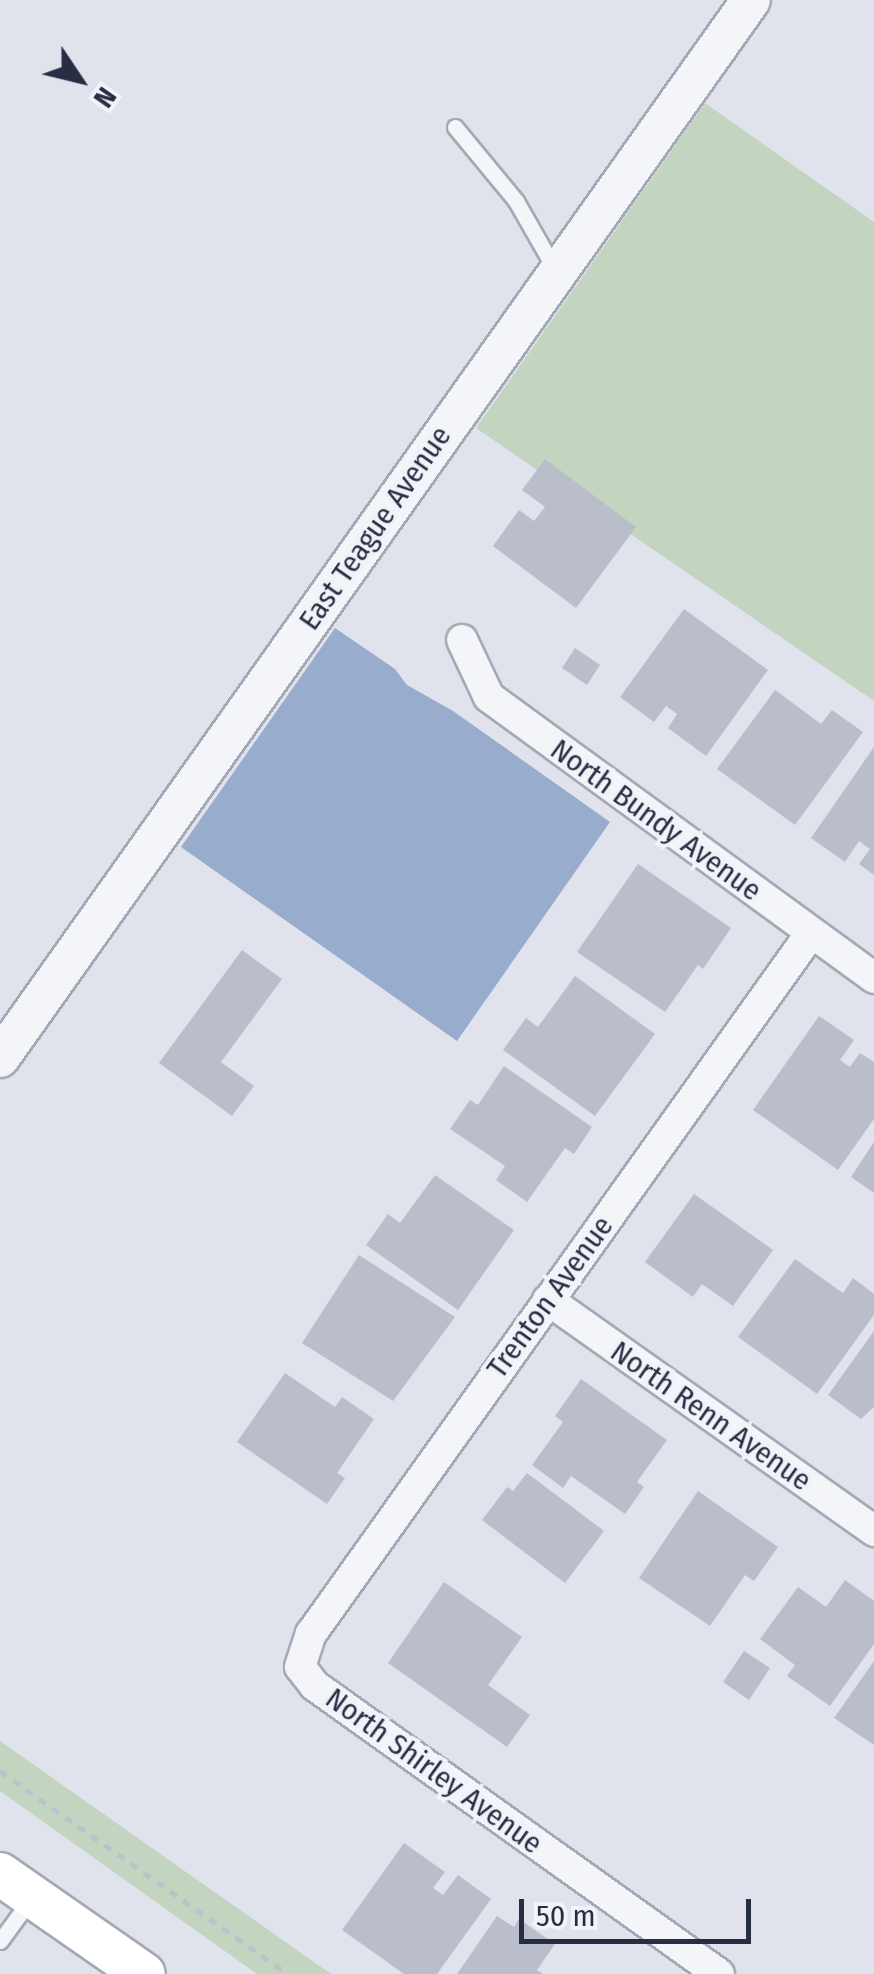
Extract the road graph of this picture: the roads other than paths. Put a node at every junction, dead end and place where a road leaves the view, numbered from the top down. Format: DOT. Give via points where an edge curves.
graph roads {
  1 [pos="751,0"];
  2 [pos="456,126"];
  3 [pos="557,272"];
  4 [pos="462,640"];
  5 [pos="811,934"];
  6 [pos="874,978"];
  7 [pos="0,1058"];
  8 [pos="548,1300"];
  9 [pos="874,1531"];
  10 [pos="300,1666"];
  11 [pos="16,1885"];
  12 [pos="0,1941"];
  13 [pos="144,1974"];
  14 [pos="718,1974"];
  1 -- 3 [label="street, East Teague Avenue"];
  2 -- 3 [label="lane" via="516,201"];
  3 -- 7 [label="street, East Teague Avenue"];
  4 -- 5 [label="street, North Bundy Avenue" via="488,697"];
  5 -- 6 [label="street, North Bundy Avenue"];
  5 -- 8 [label="street, Trenton Avenue"];
  8 -- 9 [label="street, North Renn Avenue"];
  8 -- 10 [label="street, Trenton Avenue" via="311,1634"];
  10 -- 14 [label="street, North Shirley Avenue" via="315,1686"];
  11 -- 12 [label="lane"];
  11 -- 13 [label="main road"];
}
